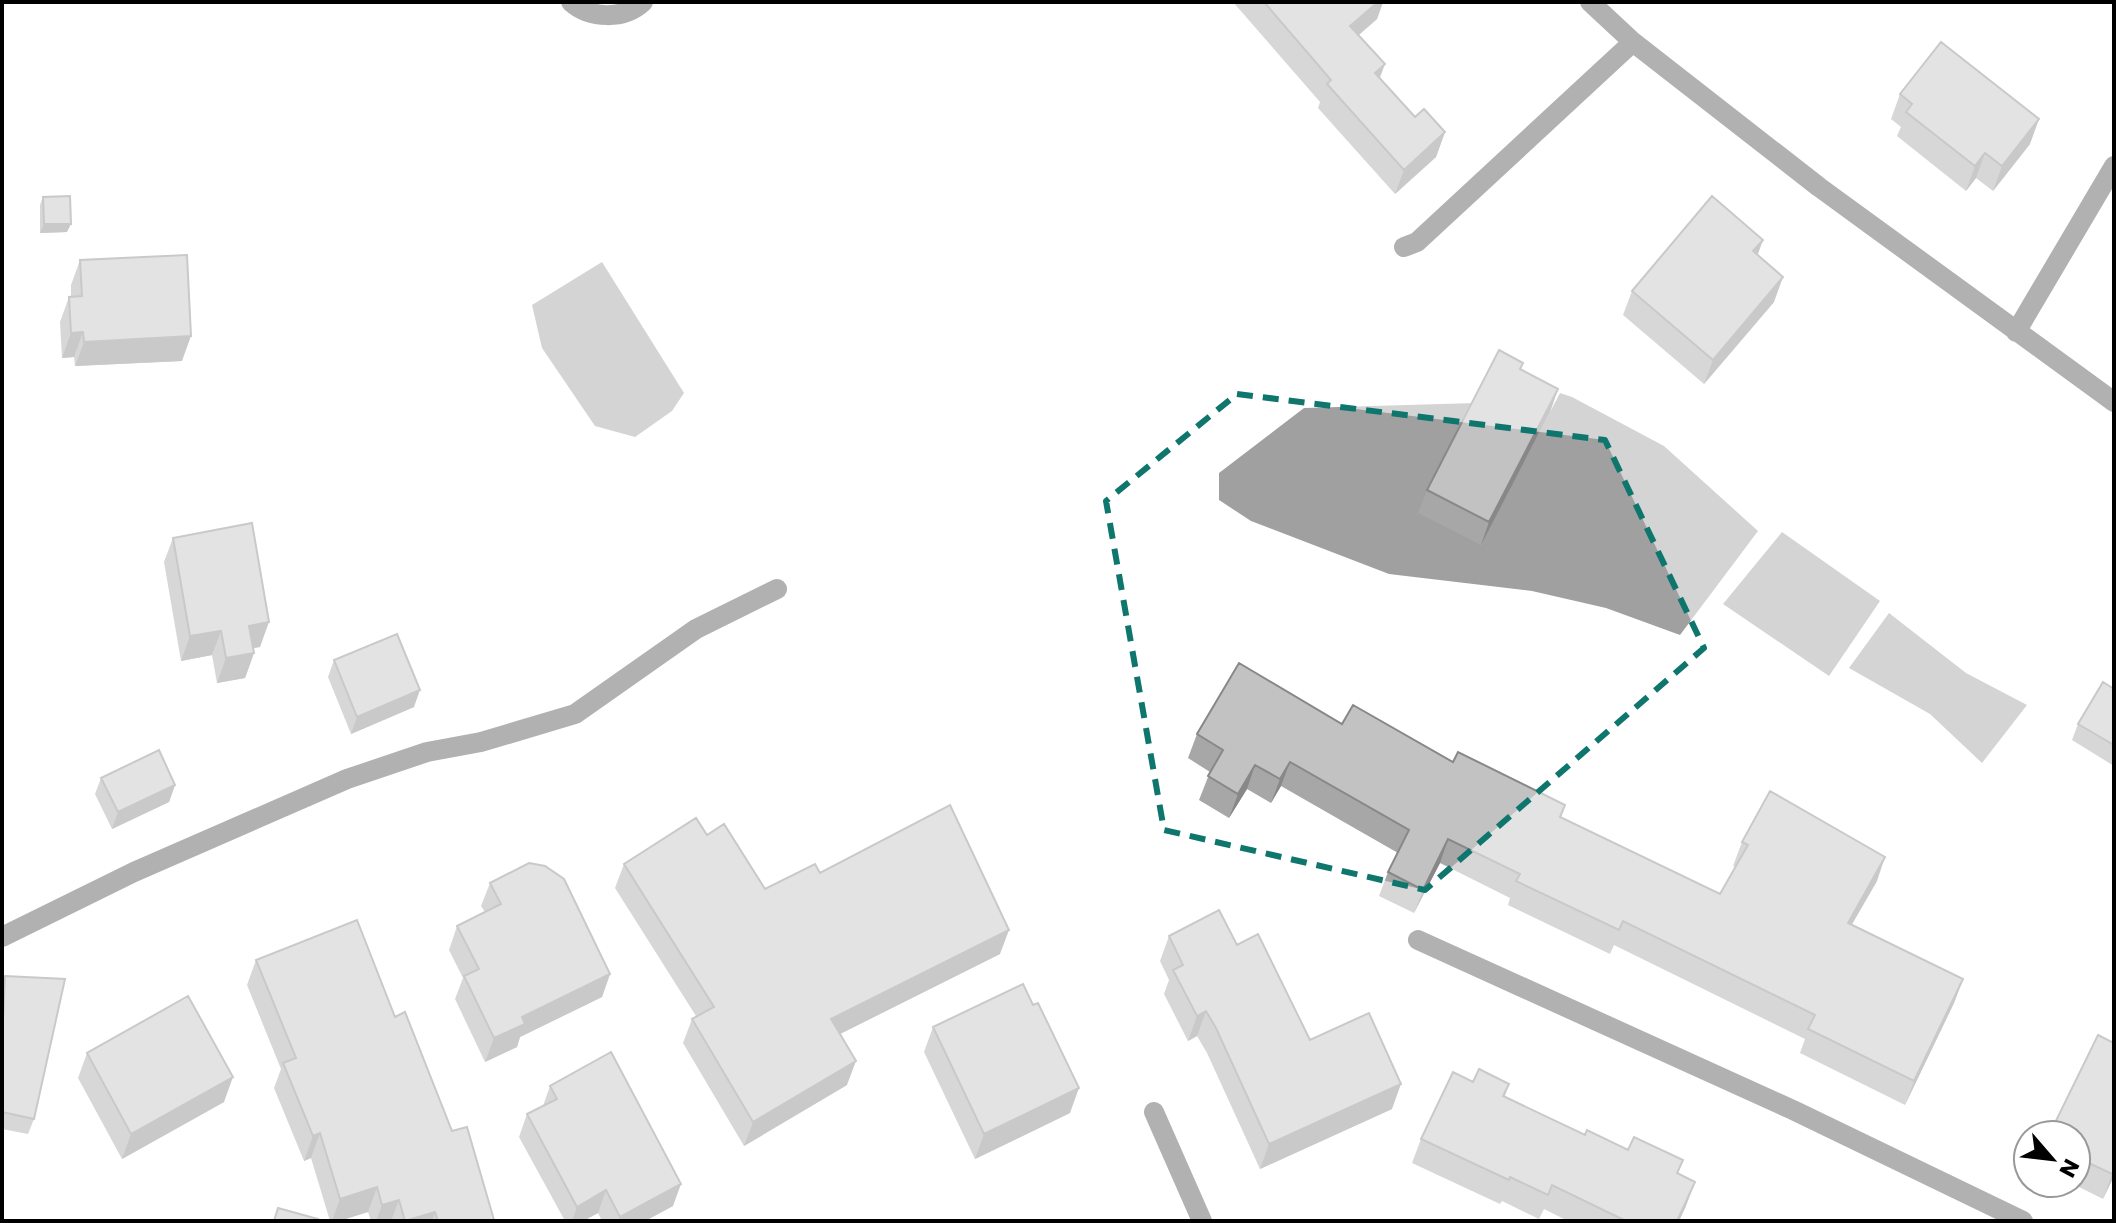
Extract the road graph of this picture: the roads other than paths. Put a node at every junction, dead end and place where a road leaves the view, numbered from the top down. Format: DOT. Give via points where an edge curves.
graph roads {
  1 [pos="571,2"];
  2 [pos="643,2"];
  3 [pos="1590,2"];
  4 [pos="1633,42"];
  5 [pos="2114,166"];
  6 [pos="1404,247"];
  7 [pos="2016,332"];
  8 [pos="2114,402"];
  9 [pos="777,589"];
  10 [pos="2,937"];
  11 [pos="1418,940"];
  12 [pos="1154,1112"];
  13 [pos="1202,1221"];
  14 [pos="2023,1221"];
  1 -- 2 [label="street" via="580,10 608,16"];
  3 -- 4 [label="street"];
  4 -- 6 [label="street" via="1417,242"];
  4 -- 7 [label="street"];
  5 -- 7 [label="street"];
  7 -- 8 [label="street"];
  9 -- 10 [label="street" via="696,629 575,714 427,752 347,779 134,872"];
  11 -- 14 [label="street"];
  12 -- 13 [label="street"];
}
